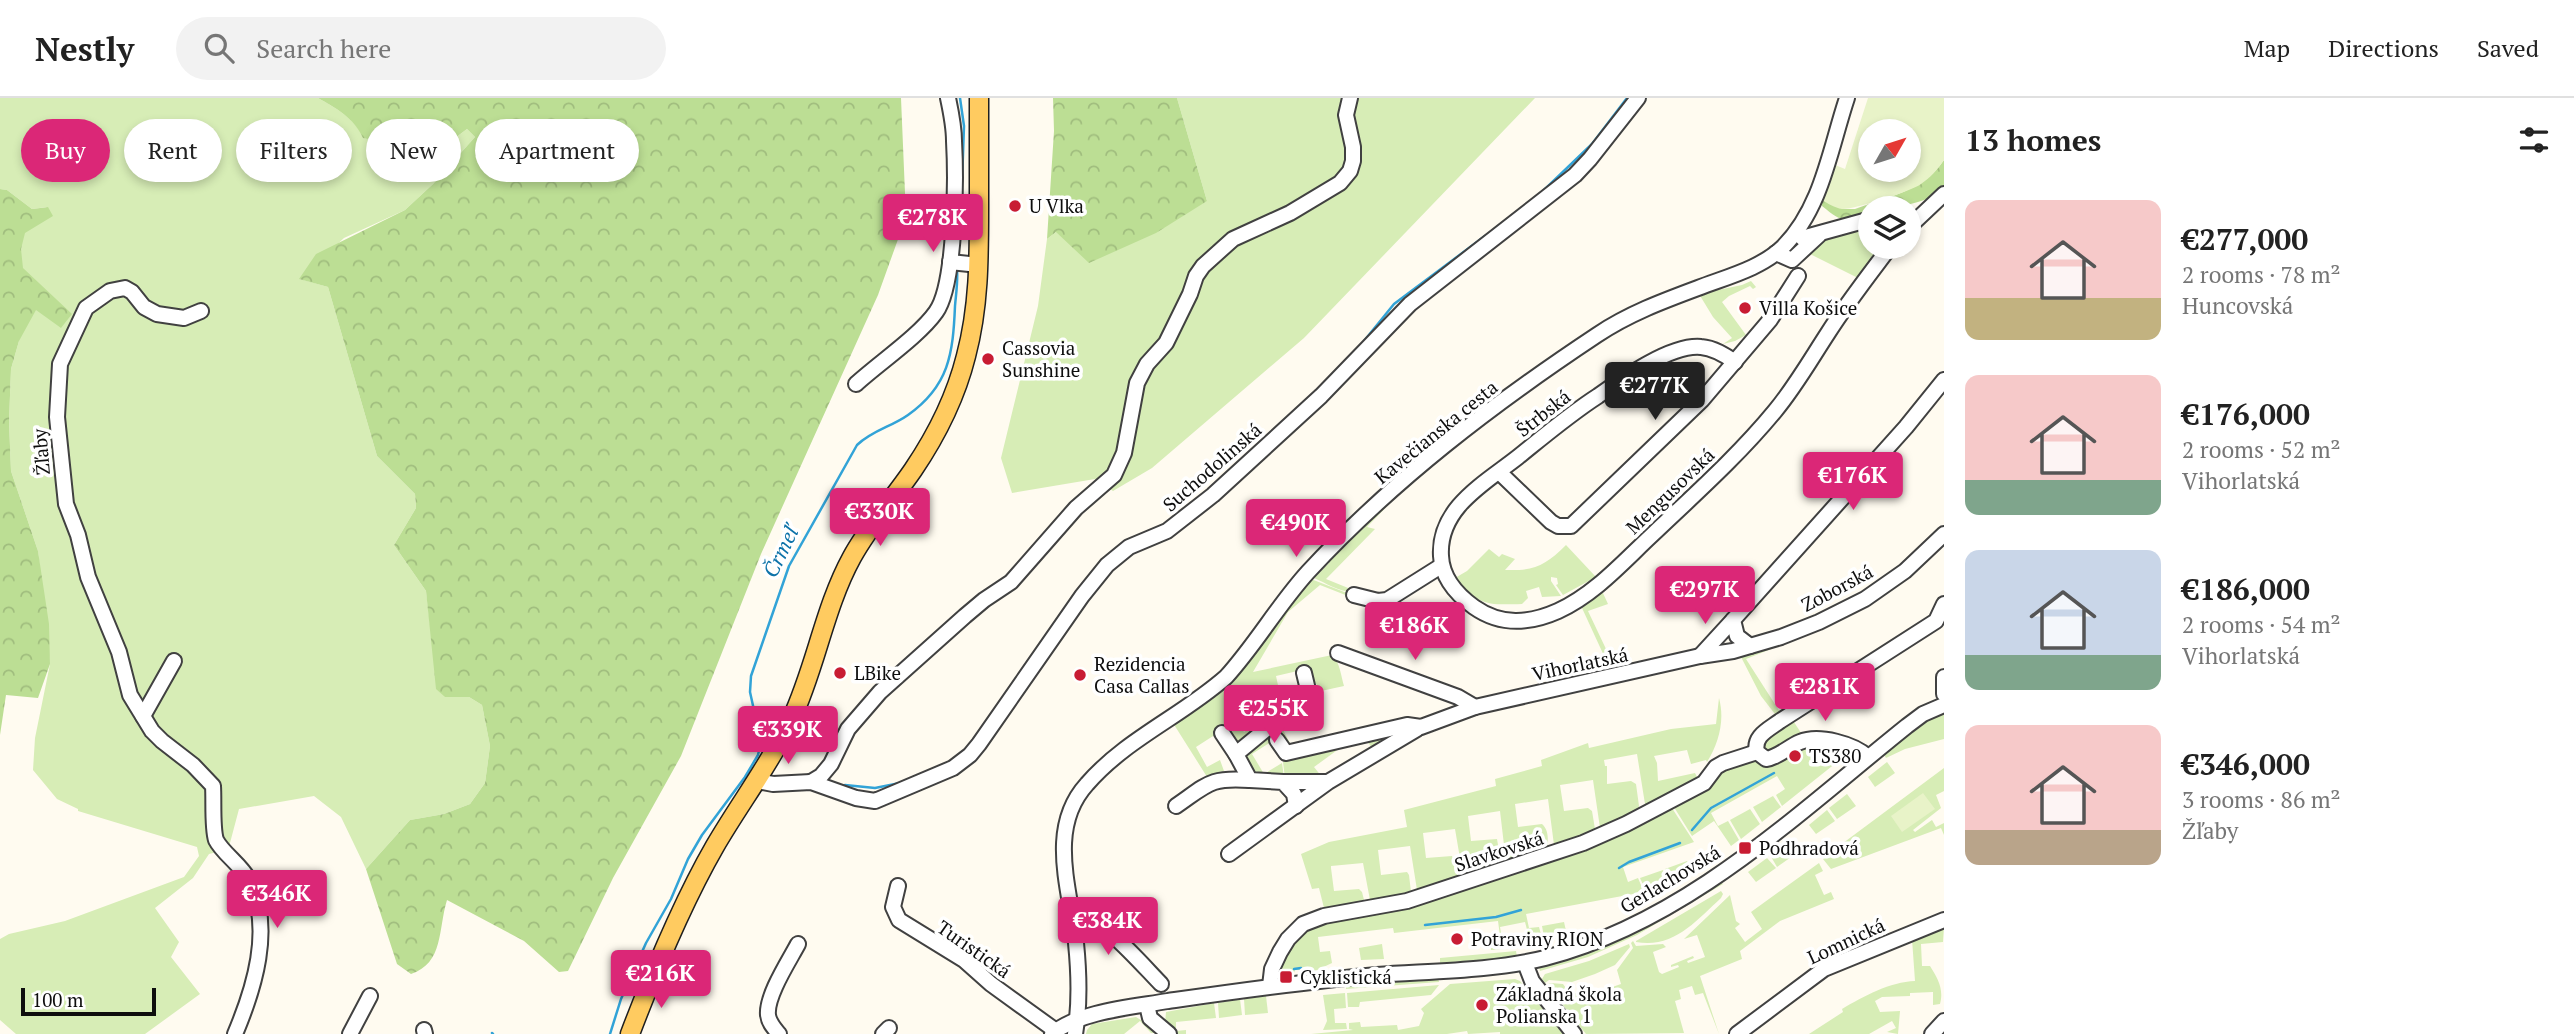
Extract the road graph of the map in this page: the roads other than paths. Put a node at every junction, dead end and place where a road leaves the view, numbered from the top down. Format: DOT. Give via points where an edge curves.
graph roads {
  1 [pos="948,98"];
  2 [pos="979,98"];
  3 [pos="1350,98"];
  4 [pos="1638,98"];
  5 [pos="1847,98"];
  6 [pos="964,167"];
  7 [pos="1944,194"];
  8 [pos="1928,208"];
  9 [pos="1921,209"];
  10 [pos="1921,215"];
  11 [pos="1858,223"];
  12 [pos="1790,249"];
  13 [pos="1882,259"];
  14 [pos="962,263"];
  15 [pos="201,311"];
  16 [pos="1735,362"];
  17 [pos="1944,380"];
  18 [pos="856,384"];
  19 [pos="1459,421"];
  20 [pos="1450,440"];
  21 [pos="1499,472"];
  22 [pos="1944,534"];
  23 [pos="1441,566"];
  24 [pos="1354,595"];
  25 [pos="1944,604"];
  26 [pos="1733,620"];
  27 [pos="1750,646"];
  28 [pos="1733,651"];
  29 [pos="1338,653"];
  30 [pos="1700,656"];
  31 [pos="174,661"];
  32 [pos="1304,673"];
  33 [pos="1944,677"];
  34 [pos="1944,694"];
  35 [pos="1258,697"];
  36 [pos="1944,705"];
  37 [pos="1475,707"];
  38 [pos="143,716"];
  39 [pos="1275,722"];
  40 [pos="1421,727"];
  41 [pos="1222,733"];
  42 [pos="1277,740"];
  43 [pos="1757,752"];
  44 [pos="1236,754"];
  45 [pos="1868,757"];
  46 [pos="1250,780"];
  47 [pos="757,781"];
  48 [pos="811,782"];
  49 [pos="1283,782"];
  50 [pos="1328,782"];
  51 [pos="1176,806"];
  52 [pos="1296,806"];
  53 [pos="1229,854"];
  54 [pos="898,887"];
  55 [pos="1070,908"];
  56 [pos="1944,920"];
  57 [pos="798,944"];
  58 [pos="1524,963"];
  59 [pos="1160,984"];
  60 [pos="1270,986"];
  61 [pos="370,996"];
  62 [pos="1147,1005"];
  63 [pos="1944,1021"];
  64 [pos="1077,1027"];
  65 [pos="1054,1032"];
  66 [pos="235,1034"];
  67 [pos="349,1034"];
  68 [pos="630,1034"];
  69 [pos="779,1034"];
  70 [pos="1169,1034"];
  71 [pos="1574,1034"];
  72 [pos="1737,1034"];
  73 [pos="1932,1034"];
  1 -- 6 [label="street"];
  2 -- 6 [label="main road"];
  3 -- 48 [label="street" via="1346,115 1353,147 1350,171 1340,183 1290,213 1233,239 1203,266 1166,343 1137,383 1124,453 1114,475 1076,508 1012,582 965,615 880,692 848,729 831,764"];
  4 -- 48 [label="street, Suchodolinská" via="1575,176 1410,304 1311,405 1213,495 1167,531 1129,547 1107,565 962,762 875,801"];
  5 -- 12 [label="street" via="1827,166"];
  6 -- 14 [label="main road"];
  6 -- 14 [label="street"];
  7 -- 8 [label="street"];
  8 -- 9 [label="street"];
  8 -- 10 [label="street"];
  11 -- 12 [label="street, Kavečianska cesta"];
  12 -- 16 [label="street" via="1798,276"];
  12 -- 20 [label="street, Kavečianska cesta" via="1620,321"];
  13 -- 23 [label="street, Mengusovská" via="1748,443 1586,595 1541,618 1502,620 1466,601"];
  14 -- 18 [label="street" via="936,313"];
  14 -- 47 [label="main road" via="977,301 969,346 947,407 923,455 844,573 802,696"];
  15 -- 38 [label="street, Žľaby" via="184,318 167,317 144,307 129,289 110,291 86,308 60,364 57,417 66,504 130,695"];
  16 -- 21 [label="street, Štrbská" via="1702,347 1660,358 1589,402"];
  16 -- 21 [label="street" via="1678,424 1571,526 1551,522"];
  17 -- 26 [label="street"];
  19 -- 20 [label="street"];
  20 -- 55 [label="street, Kavečianska cesta" via="1307,573 1226,677 1135,742 1086,785 1066,824 1064,868"];
  21 -- 23 [label="street, Štrbská" via="1447,520"];
  22 -- 27 [label="street, Zoborská" via="1905,572 1866,598 1819,622"];
  23 -- 24 [label="street" via="1387,600"];
  25 -- 43 [label="street" via="1936,621 1761,734"];
  26 -- 27 [label="street" via="1737,636"];
  26 -- 30 [label="street"];
  27 -- 28 [label="street, Zoborská"];
  28 -- 30 [label="street, Vihorlatská"];
  29 -- 37 [label="street"];
  30 -- 37 [label="street, Vihorlatská"];
  31 -- 38 [label="street"];
  32 -- 39 [label="street" via="1309,694"];
  33 -- 34 [label="street"];
  35 -- 39 [label="street"];
  36 -- 45 [label="street, Gerlachovská" via="1915,720"];
  37 -- 40 [label="street, Vihorlatská"];
  38 -- 66 [label="street, Žľaby" via="162,741 213,786 216,838 248,877 258,901 256,969"];
  39 -- 44 [label="street"];
  40 -- 42 [label="street, Vihorlatská" via="1407,725 1286,753"];
  40 -- 50 [label="street, Vihorlatská"];
  41 -- 44 [label="street"];
  43 -- 45 [label="street, Slavkovská" via="1769,759 1807,740 1846,744"];
  43 -- 60 [label="street, Slavkovská" via="1723,762 1704,783 1583,844 1407,901 1303,924 1280,952"];
  44 -- 46 [label="street"];
  45 -- 58 [label="street, Gerlachovská" via="1749,852 1684,896 1604,938"];
  46 -- 49 [label="street"];
  46 -- 51 [label="street" via="1220,779"];
  47 -- 48 [label="street, Suchodolinská"];
  47 -- 68 [label="main road" via="700,874"];
  49 -- 50 [label="street"];
  49 -- 52 [label="street" via="1294,794"];
  50 -- 52 [label="street, Vihorlatská"];
  52 -- 53 [label="street, Vihorlatská"];
  54 -- 65 [label="street, Turistická" via="893,907 899,920 964,960"];
  55 -- 59 [label="street" via="1101,926"];
  55 -- 64 [label="street, Kavečianska cesta" via="1076,943"];
  56 -- 72 [label="street, Lomnická" via="1824,970"];
  57 -- 69 [label="street" via="768,1009 768,1018"];
  58 -- 60 [label="street, Gerlachovská"];
  58 -- 71 [label="street" via="1532,981"];
  60 -- 62 [label="street, Gerlachovská"];
  61 -- 67 [label="street"];
  62 -- 64 [label="street, Gerlachovská"];
  62 -- 70 [label="street" via="1150,1018"];
  63 -- 73 [label="street"];
  64 -- 65 [label="street, Turistická"];
}
